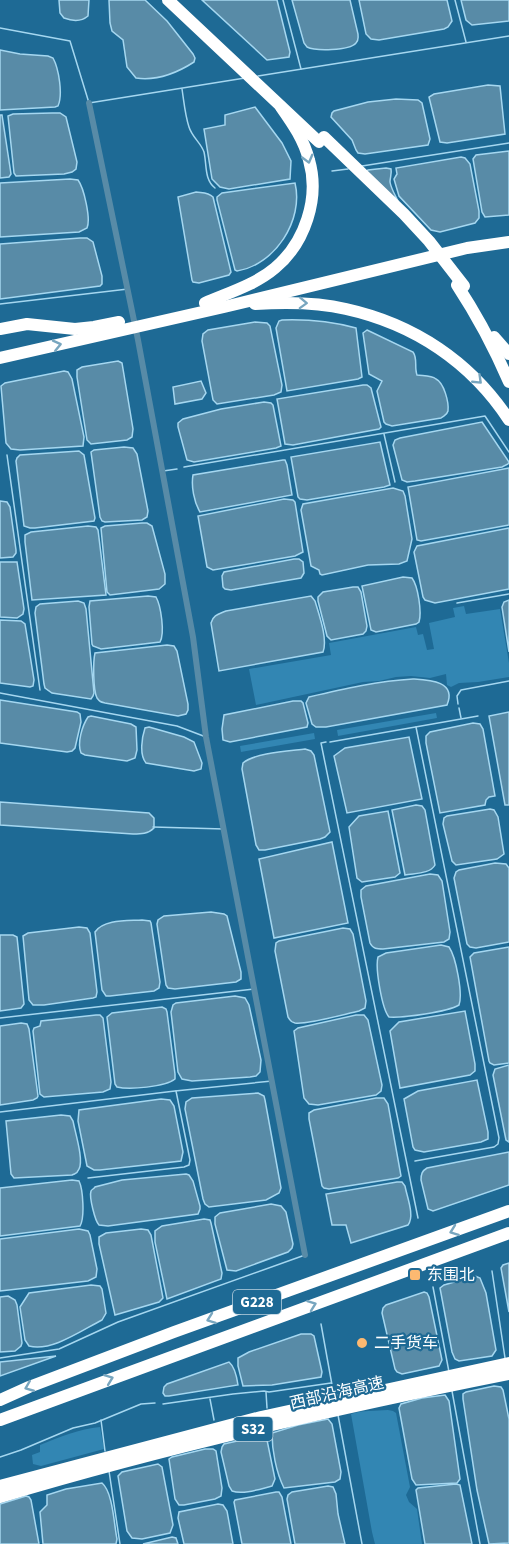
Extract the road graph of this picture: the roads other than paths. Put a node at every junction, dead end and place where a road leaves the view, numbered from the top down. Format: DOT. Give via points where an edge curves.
graph roads {
  1 [pos="168,0"];
  2 [pos="176,0"];
  3 [pos="239,63"];
  4 [pos="276,100"];
  5 [pos="321,140"];
  6 [pos="509,235"];
  7 [pos="509,242"];
  8 [pos="205,303"];
  9 [pos="224,307"];
  10 [pos="162,317"];
  11 [pos="115,327"];
  12 [pos="0,329"];
  13 [pos="494,337"];
  14 [pos="509,354"];
  15 [pos="0,358"];
  16 [pos="509,371"];
  17 [pos="509,382"];
  18 [pos="509,420"];
  19 [pos="509,1211"];
  20 [pos="509,1233"];
  21 [pos="396,1252"];
  22 [pos="404,1272"];
  23 [pos="249,1305"];
  24 [pos="256,1325"];
  25 [pos="505,1363"];
  26 [pos="509,1374"];
  27 [pos="0,1400"];
  28 [pos="0,1420"];
  29 [pos="0,1486"];
  30 [pos="0,1497"];
  1 -- 3 [label="highway"];
  2 -- 3 [label="highway"];
  3 -- 4 [label="highway"];
  4 -- 5 [label="highway"];
  4 -- 8 [label="highway, one-way" via="296,128 310,161 312,195 308,215 285,259 254,282"];
  5 -- 13 [label="highway, bridge" via="429,241 464,286"];
  5 -- 17 [label="highway" via="415,234 457,285 480,320"];
  6 -- 8 [label="highway" via="471,240"];
  7 -- 9 [label="highway" via="467,248"];
  8 -- 10 [label="highway"];
  9 -- 10 [label="highway"];
  9 -- 18 [label="highway, one-way" via="312,304 378,318 437,347 460,364 482,383"];
  10 -- 11 [label="highway"];
  11 -- 12 [label="highway" via="27,324"];
  15 -- 11 [label="highway, one-way"];
  13 -- 14 [label="highway"];
  13 -- 16 [label="highway"];
  19 -- 21 [label="highway, G228, one-way"];
  20 -- 22 [label="highway, G228"];
  21 -- 22 [label="highway" via="404,1252 409,1258"];
  21 -- 23 [label="highway, G228"];
  24 -- 22 [label="highway, G228, one-way"];
  23 -- 24 [label="highway" via="242,1318 247,1324"];
  23 -- 27 [label="highway, G228, one-way"];
  28 -- 24 [label="highway, G228, one-way"];
  25 -- 29 [label="highway, 西部沿海高速 / S32" via="261,1417"];
  26 -- 30 [label="highway, 西部沿海高速 / S32" via="241,1432"];
}
